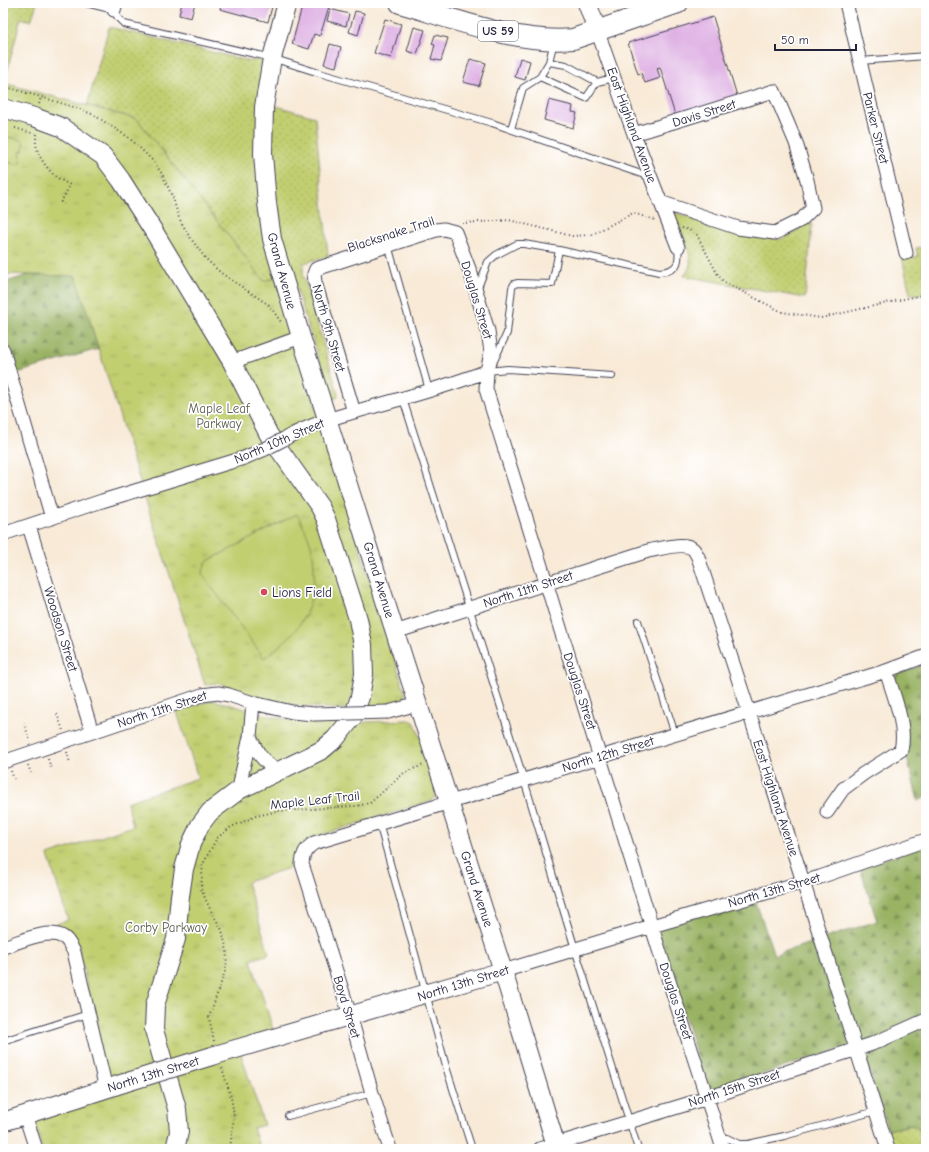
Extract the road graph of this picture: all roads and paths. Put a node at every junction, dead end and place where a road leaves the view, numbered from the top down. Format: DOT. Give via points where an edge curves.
graph roads {
  1 [pos="86,3"];
  2 [pos="287,3"];
  3 [pos="400,3"];
  4 [pos="587,3"];
  5 [pos="678,3"];
  6 [pos="846,3"];
  7 [pos="115,7"];
  8 [pos="597,30"];
  9 [pos="554,40"];
  10 [pos="926,56"];
  11 [pos="272,58"];
  12 [pos="860,61"];
  13 [pos="549,62"];
  14 [pos="540,77"];
  15 [pos="614,78"];
  16 [pos="597,82"];
  17 [pos="3,86"];
  18 [pos="41,97"];
  19 [pos="3,108"];
  20 [pos="34,117"];
  21 [pos="511,129"];
  22 [pos="37,134"];
  23 [pos="634,134"];
  24 [pos="650,177"];
  25 [pos="660,202"];
  26 [pos="64,204"];
  27 [pos="668,224"];
  28 [pos="455,228"];
  29 [pos="388,245"];
  30 [pos="678,247"];
  31 [pos="559,250"];
  32 [pos="906,253"];
  33 [pos="476,291"];
  34 [pos="926,294"];
  35 [pos="295,333"];
  36 [pos="3,350"];
  37 [pos="232,362"];
  38 [pos="487,371"];
  39 [pos="612,376"];
  40 [pos="429,390"];
  41 [pos="403,399"];
  42 [pos="354,412"];
  43 [pos="328,420"];
  44 [pos="52,518"];
  45 [pos="29,526"];
  46 [pos="3,534"];
  47 [pos="662,548"];
  48 [pos="546,584"];
  49 [pos="469,608"];
  50 [pos="638,621"];
  51 [pos="395,632"];
  52 [pos="926,656"];
  53 [pos="886,671"];
  54 [pos="253,703"];
  55 [pos="418,704"];
  56 [pos="749,712"];
  57 [pos="57,714"];
  58 [pos="24,723"];
  59 [pos="92,732"];
  60 [pos="675,734"];
  61 [pos="250,737"];
  62 [pos="66,740"];
  63 [pos="34,752"];
  64 [pos="601,756"];
  65 [pos="3,762"];
  66 [pos="423,765"];
  67 [pos="277,771"];
  68 [pos="524,780"];
  69 [pos="239,790"];
  70 [pos="449,802"];
  71 [pos="827,812"];
  72 [pos="379,823"];
  73 [pos="923,841"];
  74 [pos="302,864"];
  75 [pos="803,882"];
  76 [pos="652,926"];
  77 [pos="3,947"];
  78 [pos="574,949"];
  79 [pos="503,971"];
  80 [pos="426,995"];
  81 [pos="88,1014"];
  82 [pos="350,1015"];
  83 [pos="926,1020"];
  84 [pos="3,1041"];
  85 [pos="856,1049"];
  86 [pos="215,1055"];
  87 [pos="106,1089"];
  88 [pos="372,1093"];
  89 [pos="707,1098"];
  90 [pos="876,1111"];
  91 [pos="25,1115"];
  92 [pos="288,1116"];
  93 [pos="630,1121"];
  94 [pos="3,1122"];
  95 [pos="721,1143"];
  96 [pos="551,1147"];
  97 [pos="36,1149"];
  98 [pos="175,1149"];
  99 [pos="230,1149"];
  100 [pos="390,1149"];
  101 [pos="472,1149"];
  102 [pos="638,1149"];
  103 [pos="888,1149"];
  1 -- 7 [label="lane"];
  2 -- 11 [label="street, Grand Avenue"];
  3 -- 9 [label="main road, US 59" via="501,32"];
  4 -- 8 [label="street, East Highland Avenue"];
  5 -- 8 [label="main road, US 59"];
  6 -- 12 [label="street, Parker Street"];
  7 -- 11 [label="lane" via="118,18 124,24"];
  8 -- 9 [label="main road, US 59" via="572,39"];
  8 -- 15 [label="street, East Highland Avenue"];
  9 -- 13 [label="lane"];
  10 -- 12 [label="lane"];
  11 -- 21 [label="lane"];
  11 -- 35 [label="street, Grand Avenue" via="264,107 263,133 267,203 272,239"];
  12 -- 32 [label="street, Parker Street"];
  13 -- 14 [label="lane"];
  13 -- 16 [label="lane" via="566,65"];
  14 -- 16 [label="lane" via="586,98"];
  14 -- 21 [label="lane" via="523,88"];
  15 -- 16 [label="lane"];
  15 -- 23 [label="street, East Highland Avenue"];
  17 -- 18 [label="path"];
  18 -- 20 [label="path"];
  18 -- 35 [label="path" via="94,115 137,145 162,174 179,218 206,259 221,274 269,305"];
  19 -- 20 [label="street"];
  20 -- 37 [label="street" via="62,127 103,156 153,230"];
  21 -- 24 [label="lane"];
  22 -- 26 [label="path" via="38,154 46,167 70,185 61,202"];
  23 -- 24 [label="street, East Highland Avenue"];
  23 -- 25 [label="street, Davis Street" via="774,91 796,143 813,208 801,220 775,233 738,228"];
  24 -- 25 [label="street, East Highland Avenue"];
  25 -- 27 [label="street, East Highland Avenue"];
  27 -- 28 [label="path" via="633,213 591,235 572,236 509,220"];
  27 -- 30 [label="street, East Highland Avenue"];
  27 -- 34 [label="path" via="697,235 724,282 782,312 820,318"];
  28 -- 29 [label="street, North 9th Street" via="436,230"];
  28 -- 33 [label="street, Douglas Street"];
  29 -- 40 [label="lane"];
  29 -- 42 [label="street, North 9th Street" via="316,269 314,274"];
  30 -- 31 [label="lane" via="676,267 659,272"];
  31 -- 33 [label="lane" via="517,244 488,262"];
  31 -- 38 [label="lane" via="552,284 514,284 507,333"];
  33 -- 38 [label="street, Douglas Street" via="488,331 491,352"];
  35 -- 37 [label="street"];
  35 -- 43 [label="street, Grand Avenue"];
  36 -- 44 [label="street"];
  37 -- 67 [label="street" via="269,434 315,498 326,519 358,620 363,645 364,674 353,717 335,740 322,750"];
  38 -- 39 [label="lane" via="508,369"];
  38 -- 40 [label="street, North 10th Street"];
  38 -- 48 [label="street, Douglas Street" via="486,389"];
  40 -- 41 [label="street, North 10th Street"];
  41 -- 42 [label="street, North 10th Street"];
  41 -- 49 [label="lane"];
  42 -- 43 [label="street, North 10th Street"];
  43 -- 44 [label="street, North 10th Street, bridge" via="304,428 265,450 244,458"];
  43 -- 51 [label="street, Grand Avenue"];
  44 -- 45 [label="street, North 10th Street"];
  45 -- 46 [label="street, North 10th Street"];
  45 -- 59 [label="street, Woodson Street"];
  47 -- 48 [label="street, North 11th Street"];
  47 -- 56 [label="street, East Highland Avenue" via="686,545 693,549 698,557"];
  48 -- 49 [label="street, North 11th Street"];
  48 -- 64 [label="street, Douglas Street"];
  49 -- 51 [label="street, North 11th Street"];
  49 -- 68 [label="lane"];
  50 -- 60 [label="lane"];
  51 -- 55 [label="street, Grand Avenue"];
  52 -- 53 [label="street, North 12th Street"];
  53 -- 56 [label="street, North 12th Street"];
  53 -- 71 [label="street" via="902,729 903,742 900,750 843,789"];
  54 -- 55 [label="street, North 11th Street, bridge" via="314,714 388,712"];
  54 -- 59 [label="street, North 11th Street" via="218,692"];
  54 -- 61 [label="street"];
  55 -- 70 [label="street, Grand Avenue"];
  56 -- 60 [label="street, North 12th Street"];
  56 -- 75 [label="street, East Highland Avenue"];
  57 -- 62 [label="path"];
  58 -- 63 [label="path"];
  59 -- 62 [label="street, North 11th Street"];
  60 -- 64 [label="street, North 12th Street"];
  61 -- 67 [label="street" via="257,752"];
  61 -- 69 [label="street"];
  62 -- 63 [label="street, North 11th Street"];
  63 -- 65 [label="street, North 11th Street"];
  64 -- 68 [label="street, North 12th Street"];
  64 -- 76 [label="street, Douglas Street"];
  66 -- 86 [label="path, Maple Leaf Trail" via="404,773 370,802 356,806 279,811 256,816 231,827 217,838 203,864 201,890 222,930 227,951 226,969 209,1018"];
  67 -- 69 [label="street"];
  68 -- 70 [label="street, North 12th Street"];
  68 -- 78 [label="lane"];
  69 -- 98 [label="street" via="210,812 191,844 184,869 176,939 155,1005 154,1030 177,1109 179,1132"];
  70 -- 72 [label="street, North 12th Street"];
  70 -- 79 [label="street, Grand Avenue"];
  72 -- 74 [label="street, North 12th Street" via="314,843 303,855"];
  72 -- 80 [label="lane"];
  73 -- 75 [label="street, North 13th Street"];
  74 -- 82 [label="street, Boyd Street"];
  75 -- 76 [label="street, North 13th Street"];
  75 -- 85 [label="street, East Highland Avenue"];
  76 -- 78 [label="street, North 13th Street"];
  76 -- 89 [label="street, Douglas Street"];
  77 -- 81 [label="street" via="42,934 52,933 65,937 74,952"];
  78 -- 79 [label="street, North 13th Street"];
  78 -- 93 [label="lane"];
  79 -- 80 [label="street, North 13th Street"];
  79 -- 96 [label="street, Grand Avenue"];
  80 -- 82 [label="street, North 13th Street"];
  80 -- 101 [label="lane"];
  81 -- 84 [label="lane"];
  81 -- 87 [label="street"];
  82 -- 86 [label="street, North 13th Street"];
  82 -- 88 [label="street, Boyd Street"];
  83 -- 85 [label="street, North 15th Street"];
  85 -- 89 [label="street, North 15th Street"];
  85 -- 90 [label="street, East Highland Avenue"];
  86 -- 87 [label="street, North 13th Street, bridge"];
  86 -- 99 [label="path, Maple Leaf Trail" via="232,1103 234,1116"];
  87 -- 91 [label="street, North 13th Street"];
  88 -- 92 [label="lane"];
  88 -- 100 [label="street, Boyd Street"];
  89 -- 93 [label="street, North 15th Street"];
  89 -- 95 [label="street, Douglas Street"];
  90 -- 95 [label="lane" via="748,1144 739,1144 727,1138"];
  90 -- 103 [label="street, East Highland Avenue"];
  91 -- 94 [label="street, North 13th Street"];
  91 -- 97 [label="street"];
  93 -- 96 [label="street, North 15th Street"];
  93 -- 102 [label="lane"];
}
